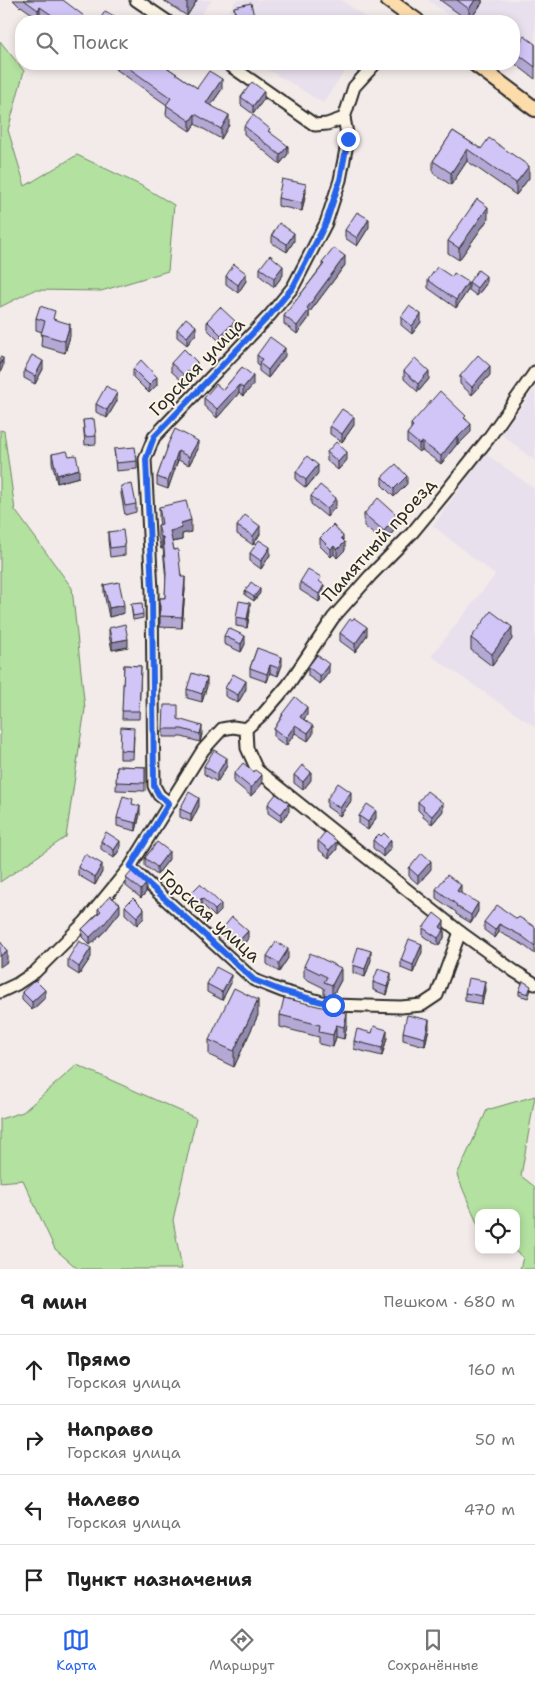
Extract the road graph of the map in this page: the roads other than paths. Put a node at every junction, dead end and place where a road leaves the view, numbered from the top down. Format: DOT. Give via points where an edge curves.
graph roads {
  1 [pos="136,0"];
  2 [pos="388,0"];
  3 [pos="158,15"];
  4 [pos="408,15"];
  5 [pos="237,70"];
  6 [pos="369,70"];
  7 [pos="483,70"];
  8 [pos="535,109"];
  9 [pos="344,118"];
  10 [pos="535,372"];
  11 [pos="246,729"];
  12 [pos="169,803"];
  13 [pos="130,867"];
  14 [pos="460,932"];
  15 [pos="535,984"];
  16 [pos="0,992"];
  1 -- 3 [label="street"];
  2 -- 4 [label="main road"];
  5 -- 9 [label="street" via="315,125"];
  6 -- 9 [label="street, Горская улица" via="354,87"];
  7 -- 8 [label="main road"];
  9 -- 12 [label="street, Горская улица" via="348,139 340,180 326,223 293,287 154,437 146,459 152,591 154,786"];
  10 -- 11 [label="street, Памятный проезд" via="482,447 412,532 333,618 288,685"];
  11 -- 12 [label="street" via="222,729 203,750"];
  11 -- 14 [label="street" via="247,748 257,770"];
  12 -- 13 [label="street"];
  13 -- 14 [label="street, Горская улица" via="254,980 333,1005 422,1005 437,995"];
  13 -- 16 [label="street" via="56,952 35,972"];
  14 -- 15 [label="street"];
}
